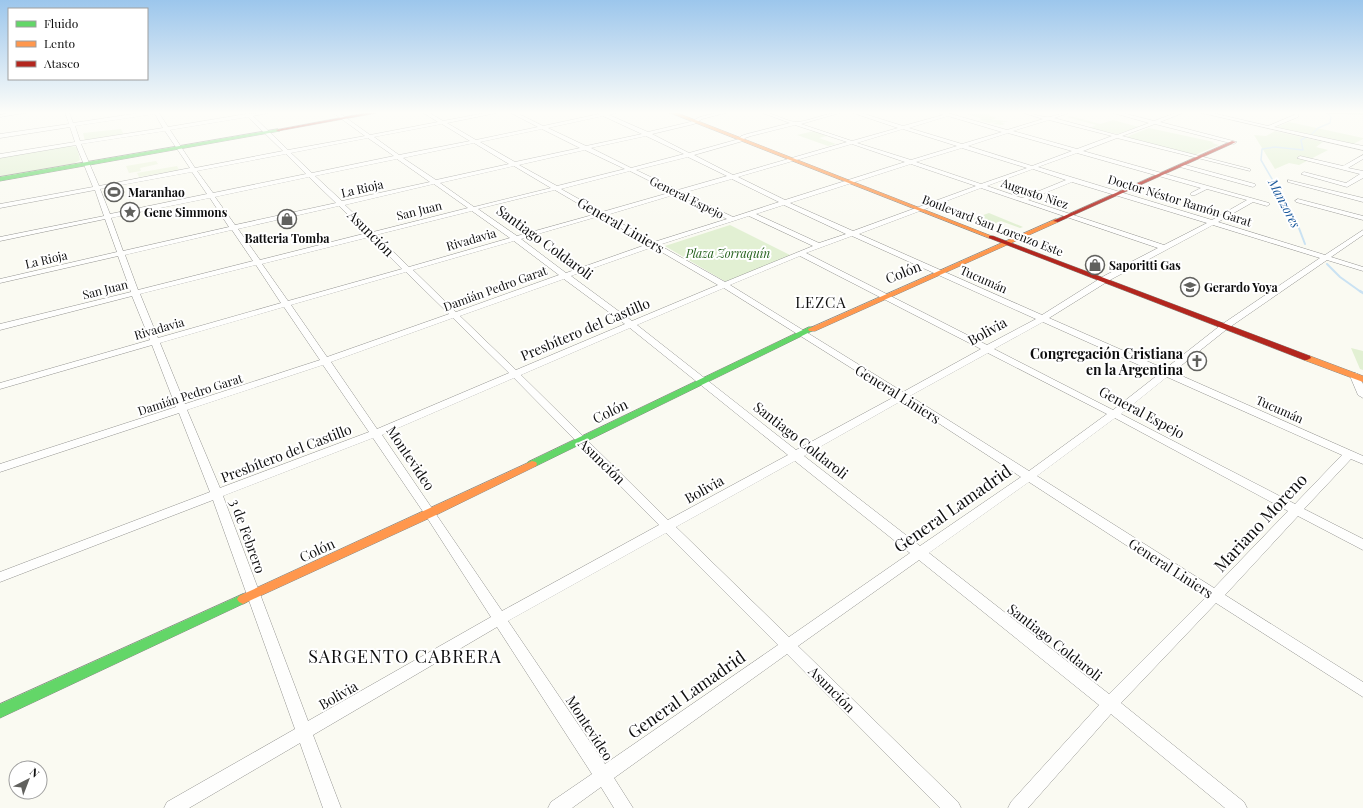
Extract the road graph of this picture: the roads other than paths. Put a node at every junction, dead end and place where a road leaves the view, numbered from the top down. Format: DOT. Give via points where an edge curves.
graph roads {
  1 [pos="38,150"];
  2 [pos="80,150"];
  3 [pos="162,150"];
  4 [pos="180,150"];
  5 [pos="285,150"];
  6 [pos="299,150"];
  7 [pos="387,150"];
  8 [pos="436,150"];
  9 [pos="490,150"];
  10 [pos="580,150"];
  11 [pos="590,150"];
  12 [pos="678,150"];
  13 [pos="706,150"];
  14 [pos="770,150"];
  15 [pos="826,150"];
  16 [pos="874,150"];
  17 [pos="952,150"];
  18 [pos="975,150"];
  19 [pos="1072,150"];
  20 [pos="1080,150"];
  21 [pos="1169,150"];
  22 [pos="1218,150"];
  23 [pos="1077,151"];
  24 [pos="287,152"];
  25 [pos="688,155"];
  26 [pos="0,156"];
  27 [pos="1363,157"];
  28 [pos="399,158"];
  29 [pos="1200,158"];
  30 [pos="1300,158"];
  31 [pos="795,159"];
  32 [pos="85,163"];
  33 [pos="912,163"];
  34 [pos="1323,163"];
  35 [pos="516,165"];
  36 [pos="1182,166"];
  37 [pos="1317,167"];
  38 [pos="1032,168"];
  39 [pos="1344,168"];
  40 [pos="630,169"];
  41 [pos="194,170"];
  42 [pos="1248,170"];
  43 [pos="1310,171"];
  44 [pos="1363,174"];
  45 [pos="311,175"];
  46 [pos="1163,175"];
  47 [pos="732,177"];
  48 [pos="0,179"];
  49 [pos="1072,180"];
  50 [pos="853,181"];
  51 [pos="1290,181"];
  52 [pos="435,183"];
  53 [pos="1253,185"];
  54 [pos="982,186"];
  55 [pos="1207,187"];
  56 [pos="97,188"];
  57 [pos="556,188"];
  58 [pos="677,192"];
  59 [pos="1118,194"];
  60 [pos="1193,194"];
  61 [pos="212,195"];
  62 [pos="1022,200"];
  63 [pos="1252,200"];
  64 [pos="1363,200"];
  65 [pos="1298,201"];
  66 [pos="785,203"];
  67 [pos="342,204"];
  68 [pos="1267,204"];
  69 [pos="0,206"];
  70 [pos="472,208"];
  71 [pos="923,208"];
  72 [pos="602,214"];
  73 [pos="752,214"];
  74 [pos="1069,216"];
  75 [pos="108,217"];
  76 [pos="1363,218"];
  77 [pos="733,219"];
  78 [pos="1212,223"];
  79 [pos="234,228"];
  80 [pos="1363,232"];
  81 [pos="371,233"];
  82 [pos="852,234"];
  83 [pos="516,238"];
  84 [pos="0,239"];
  85 [pos="1008,241"];
  86 [pos="654,244"];
  87 [pos="819,246"];
  88 [pos="1164,248"];
  89 [pos="122,253"];
  90 [pos="800,253"];
  91 [pos="1326,258"];
  92 [pos="257,262"];
  93 [pos="408,269"];
  94 [pos="1363,269"];
  95 [pos="938,273"];
  96 [pos="566,275"];
  97 [pos="1105,279"];
  98 [pos="0,281"];
  99 [pos="724,285"];
  100 [pos="135,293"];
  101 [pos="883,296"];
  102 [pos="286,304"];
  103 [pos="455,316"];
  104 [pos="1042,319"];
  105 [pos="630,324"];
  106 [pos="1227,326"];
  107 [pos="0,327"];
  108 [pos="802,335"];
  109 [pos="155,342"];
  110 [pos="987,348"];
  111 [pos="325,361"];
  112 [pos="1166,373"];
  113 [pos="516,374"];
  114 [pos="1359,378"];
  115 [pos="702,381"];
  116 [pos="0,386"];
  117 [pos="1363,395"];
  118 [pos="903,396"];
  119 [pos="182,409"];
  120 [pos="1114,414"];
  121 [pos="376,433"];
  122 [pos="581,441"];
  123 [pos="1349,454"];
  124 [pos="796,455"];
  125 [pos="1363,460"];
  126 [pos="0,468"];
  127 [pos="1028,477"];
  128 [pos="217,495"];
  129 [pos="1297,510"];
  130 [pos="430,513"];
  131 [pos="668,526"];
  132 [pos="1363,545"];
  133 [pos="920,554"];
  134 [pos="0,577"];
  135 [pos="253,595"];
  136 [pos="1215,596"];
  137 [pos="501,618"];
  138 [pos="789,646"];
  139 [pos="1363,690"];
  140 [pos="1110,704"];
  141 [pos="0,711"];
  142 [pos="305,732"];
  143 [pos="603,776"];
  144 [pos="173,808"];
  145 [pos="332,808"];
  146 [pos="557,808"];
  147 [pos="624,808"];
  148 [pos="952,808"];
  149 [pos="1017,808"];
  150 [pos="1238,808"];
  1 -- 26 [label="street"];
  2 -- 32 [label="street, 3 de Febrero"];
  3 -- 32 [label="street"];
  4 -- 41 [label="street, Montevideo"];
  5 -- 24 [label="street, Asunción"];
  6 -- 24 [label="street"];
  7 -- 28 [label="street, Santiago Coldaroli"];
  8 -- 28 [label="street"];
  9 -- 35 [label="street, General Liniers"];
  10 -- 35 [label="street, La Rioja"];
  11 -- 40 [label="street, General Espejo"];
  12 -- 25 [label="street, Tucumán"];
  13 -- 25 [label="street, San Juan"];
  14 -- 31 [label="street, Boulevard San Lorenzo Este"];
  15 -- 31 [label="street, Rivadavia"];
  16 -- 33 [label="street, Augusto Niez"];
  17 -- 33 [label="street, Damián Pedro Garat"];
  18 -- 38 [label="street, Doctor Néstor Ramón Garat"];
  19 -- 23 [label="street"];
  20 -- 23 [label="street, Presbítero del Castillo"];
  21 -- 29 [label="street"];
  22 -- 29 [label="street, Colón"];
  23 -- 38 [label="street, Presbítero del Castillo"];
  23 -- 46 [label="street"];
  24 -- 41 [label="street"];
  24 -- 45 [label="street, Asunción"];
  25 -- 40 [label="street, San Juan"];
  25 -- 47 [label="street, Tucumán"];
  27 -- 39 [label="street"];
  28 -- 45 [label="street"];
  28 -- 52 [label="street, Santiago Coldaroli"];
  29 -- 36 [label="street, Colón"];
  29 -- 42 [label="street"];
  30 -- 34 [label="street"];
  31 -- 47 [label="street, Rivadavia"];
  31 -- 50 [label="street, Boulevard San Lorenzo Este"];
  32 -- 48 [label="street"];
  32 -- 56 [label="street, 3 de Febrero"];
  33 -- 50 [label="street, Damián Pedro Garat"];
  33 -- 54 [label="street, Augusto Niez"];
  34 -- 37 [label="street"];
  34 -- 39 [label="street"];
  35 -- 52 [label="street, La Rioja"];
  35 -- 57 [label="street, General Liniers"];
  36 -- 46 [label="street, Colón"];
  36 -- 53 [label="street"];
  38 -- 49 [label="street, Doctor Néstor Ramón Garat"];
  38 -- 54 [label="street, Presbítero del Castillo"];
  39 -- 44 [label="street"];
  40 -- 57 [label="street, San Juan"];
  40 -- 58 [label="street, General Espejo"];
  41 -- 56 [label="street"];
  41 -- 61 [label="street, Montevideo"];
  43 -- 44 [label="street" via="1304,174 1347,185"];
  45 -- 61 [label="street"];
  45 -- 67 [label="street, Asunción"];
  46 -- 55 [label="street"];
  46 -- 59 [label="street, Colón"];
  47 -- 58 [label="street, Rivadavia"];
  47 -- 66 [label="street, Tucumán"];
  49 -- 59 [label="street, Doctor Néstor Ramón Garat"];
  49 -- 62 [label="street"];
  50 -- 66 [label="street, Damián Pedro Garat"];
  50 -- 71 [label="street, Boulevard San Lorenzo Este"];
  51 -- 64 [label="street"];
  52 -- 67 [label="street, La Rioja"];
  52 -- 70 [label="street, Santiago Coldaroli"];
  54 -- 62 [label="street, Augusto Niez"];
  54 -- 71 [label="street, Presbítero del Castillo"];
  55 -- 60 [label="street"];
  55 -- 63 [label="street"];
  56 -- 69 [label="street"];
  56 -- 75 [label="street, 3 de Febrero"];
  57 -- 70 [label="street, San Juan"];
  57 -- 72 [label="street, General Liniers"];
  58 -- 72 [label="street, Rivadavia"];
  58 -- 77 [label="street, General Espejo"];
  59 -- 74 [label="street, Colón"];
  59 -- 78 [label="street, Doctor Néstor Ramón Garat"];
  61 -- 75 [label="street"];
  61 -- 79 [label="street, Montevideo"];
  62 -- 74 [label="street, Augusto Niez"];
  63 -- 68 [label="street"];
  63 -- 78 [label="street, Bolivia"];
  65 -- 76 [label="street"];
  66 -- 73 [label="street, Damián Pedro Garat"];
  66 -- 82 [label="street, Tucumán"];
  67 -- 79 [label="street, La Rioja"];
  67 -- 81 [label="street, Asunción"];
  70 -- 81 [label="street, San Juan"];
  70 -- 83 [label="street, Santiago Coldaroli"];
  71 -- 82 [label="street, Presbítero del Castillo"];
  71 -- 85 [label="street, Boulevard San Lorenzo Este"];
  72 -- 83 [label="street, Rivadavia"];
  72 -- 86 [label="street, General Liniers"];
  73 -- 77 [label="street, Damián Pedro Garat"];
  73 -- 87 [label="street"];
  74 -- 85 [label="street, Colón"];
  74 -- 88 [label="street, Augusto Niez"];
  75 -- 84 [label="street"];
  75 -- 89 [label="street, 3 de Febrero"];
  77 -- 86 [label="street, Damián Pedro Garat"];
  78 -- 88 [label="street, Bolivia"];
  78 -- 91 [label="street, Doctor Néstor Ramón Garat"];
  79 -- 89 [label="street, La Rioja"];
  79 -- 92 [label="street, Montevideo"];
  80 -- 91 [label="street, General Lamadrid"];
  81 -- 92 [label="street, San Juan"];
  81 -- 93 [label="street, Asunción"];
  82 -- 87 [label="street, Presbítero del Castillo"];
  82 -- 95 [label="street, Tucumán"];
  83 -- 93 [label="street, Rivadavia"];
  83 -- 96 [label="street, Santiago Coldaroli"];
  85 -- 95 [label="street, Colón"];
  85 -- 97 [label="street, Boulevard San Lorenzo Este"];
  86 -- 96 [label="street, Damián Pedro Garat"];
  86 -- 99 [label="street, General Liniers"];
  87 -- 90 [label="street, Presbítero del Castillo"];
  88 -- 97 [label="street, Bolivia"];
  89 -- 98 [label="street, La Rioja"];
  89 -- 100 [label="street, 3 de Febrero"];
  90 -- 99 [label="street, Presbítero del Castillo"];
  90 -- 101 [label="street, General Espejo"];
  91 -- 94 [label="street, Doctor Néstor Ramón Garat"];
  91 -- 106 [label="street, General Lamadrid"];
  92 -- 100 [label="street, San Juan"];
  92 -- 102 [label="street, Montevideo"];
  93 -- 102 [label="street, Rivadavia"];
  93 -- 103 [label="street, Asunción"];
  95 -- 101 [label="street, Colón"];
  95 -- 104 [label="street, Tucumán"];
  96 -- 103 [label="street, Damián Pedro Garat"];
  96 -- 105 [label="street, Santiago Coldaroli"];
  97 -- 104 [label="street, Bolivia"];
  97 -- 106 [label="street, Boulevard San Lorenzo Este"];
  99 -- 105 [label="street, Presbítero del Castillo"];
  99 -- 108 [label="street, General Liniers"];
  100 -- 107 [label="street, San Juan"];
  100 -- 109 [label="street, 3 de Febrero"];
  101 -- 108 [label="street, Colón"];
  101 -- 110 [label="street, General Espejo"];
  102 -- 109 [label="street, Rivadavia"];
  102 -- 111 [label="street, Montevideo"];
  103 -- 111 [label="street, Damián Pedro Garat"];
  103 -- 113 [label="street, Asunción"];
  104 -- 110 [label="street, Bolivia"];
  104 -- 112 [label="street, Tucumán"];
  105 -- 113 [label="street, Presbítero del Castillo"];
  105 -- 115 [label="street, Santiago Coldaroli"];
  106 -- 112 [label="street, General Lamadrid"];
  106 -- 114 [label="street, Boulevard San Lorenzo Este"];
  108 -- 115 [label="street, Colón"];
  108 -- 118 [label="street, General Liniers"];
  109 -- 116 [label="street, Rivadavia"];
  109 -- 119 [label="street, 3 de Febrero"];
  110 -- 118 [label="street, Bolivia"];
  110 -- 120 [label="street, General Espejo"];
  111 -- 119 [label="street, Damián Pedro Garat"];
  111 -- 121 [label="street, Montevideo"];
  112 -- 120 [label="street, General Lamadrid"];
  112 -- 123 [label="street, Tucumán"];
  113 -- 121 [label="street, Presbítero del Castillo"];
  113 -- 122 [label="street, Asunción"];
  114 -- 117 [label="street"];
  115 -- 122 [label="street, Colón"];
  115 -- 124 [label="street, Santiago Coldaroli"];
  118 -- 124 [label="street, Bolivia"];
  118 -- 127 [label="street, General Liniers"];
  119 -- 126 [label="street, Damián Pedro Garat"];
  119 -- 128 [label="street, 3 de Febrero"];
  120 -- 127 [label="street, General Lamadrid"];
  120 -- 129 [label="street, General Espejo"];
  121 -- 128 [label="street, Presbítero del Castillo"];
  121 -- 130 [label="street, Montevideo"];
  122 -- 130 [label="street, Colón"];
  122 -- 131 [label="street, Asunción"];
  123 -- 125 [label="street, Tucumán"];
  123 -- 129 [label="street, Mariano Moreno"];
  124 -- 131 [label="street, Bolivia"];
  124 -- 133 [label="street, Santiago Coldaroli"];
  127 -- 133 [label="street, General Lamadrid"];
  127 -- 136 [label="street, General Liniers"];
  128 -- 134 [label="street, Presbítero del Castillo"];
  128 -- 135 [label="street, 3 de Febrero"];
  129 -- 132 [label="street, General Espejo"];
  129 -- 136 [label="street, Mariano Moreno"];
  130 -- 135 [label="street, Colón"];
  130 -- 137 [label="street, Montevideo"];
  131 -- 137 [label="street, Bolivia"];
  131 -- 138 [label="street, Asunción"];
  133 -- 138 [label="street, General Lamadrid"];
  133 -- 140 [label="street, Santiago Coldaroli"];
  135 -- 141 [label="street, Colón"];
  135 -- 142 [label="street, 3 de Febrero"];
  136 -- 139 [label="street, General Liniers"];
  136 -- 140 [label="street, Mariano Moreno"];
  137 -- 142 [label="street, Bolivia"];
  137 -- 143 [label="street, Montevideo"];
  138 -- 143 [label="street, General Lamadrid"];
  138 -- 148 [label="street, Asunción"];
  140 -- 149 [label="street, Mariano Moreno"];
  140 -- 150 [label="street, Santiago Coldaroli"];
  142 -- 144 [label="street, Bolivia"];
  142 -- 145 [label="street, 3 de Febrero"];
  143 -- 146 [label="street, General Lamadrid"];
  143 -- 147 [label="street, Montevideo"];
}
